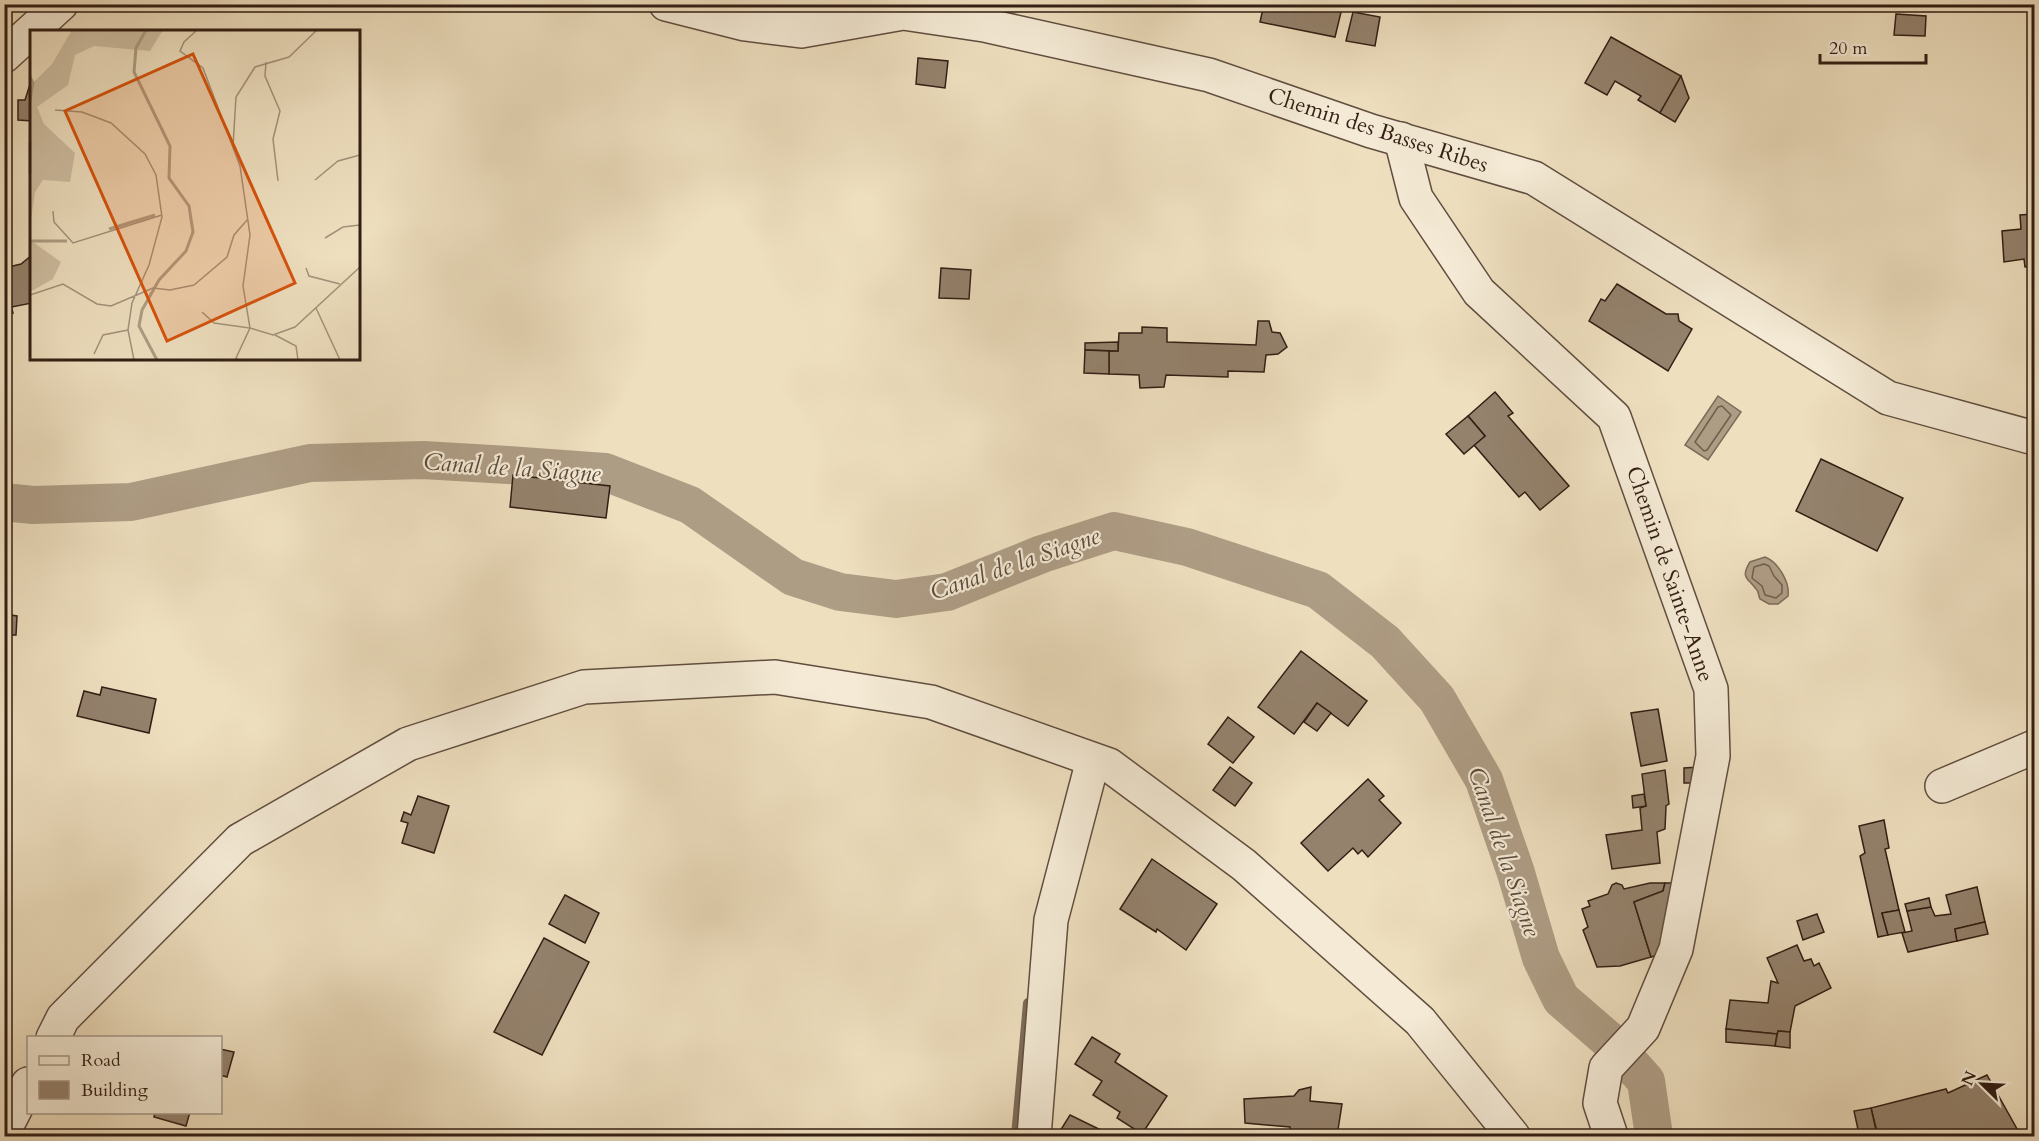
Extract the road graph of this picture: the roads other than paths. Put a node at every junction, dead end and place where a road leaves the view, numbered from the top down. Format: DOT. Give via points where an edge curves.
graph roads {
  1 [pos="61,4"];
  2 [pos="666,4"];
  3 [pos="799,4"];
  4 [pos="853,22"];
  5 [pos="32,30"];
  6 [pos="30,32"];
  7 [pos="4,56"];
  8 [pos="1401,139"];
  9 [pos="2034,438"];
  10 [pos="2034,747"];
  11 [pos="1093,760"];
  12 [pos="1942,786"];
  13 [pos="54,1036"];
  14 [pos="27,1086"];
  15 [pos="4,1131"];
  16 [pos="1034,1137"];
  17 [pos="1514,1137"];
  18 [pos="1611,1137"];
  1 -- 5 [label="street"];
  2 -- 4 [label="street, Chemin des Basses Ribes" via="745,24 801,31"];
  3 -- 4 [label="street"];
  4 -- 8 [label="street, Chemin des Basses Ribes" via="903,13 984,25 1209,75"];
  6 -- 7 [label="street"];
  8 -- 9 [label="street, Chemin des Basses Ribes" via="1534,178 1888,398"];
  8 -- 18 [label="street, Chemin de Sainte-Anne" via="1416,198 1479,292 1614,417 1711,689 1713,756 1676,949 1643,1028 1606,1068 1600,1103"];
  10 -- 12 [label="street"];
  11 -- 13 [label="street" via="931,702 775,677 584,687 408,744 240,840 63,1018"];
  11 -- 16 [label="street" via="1051,920"];
  11 -- 17 [label="street" via="1109,765 1244,865 1420,1021"];
  14 -- 15 [label="street"];
}
